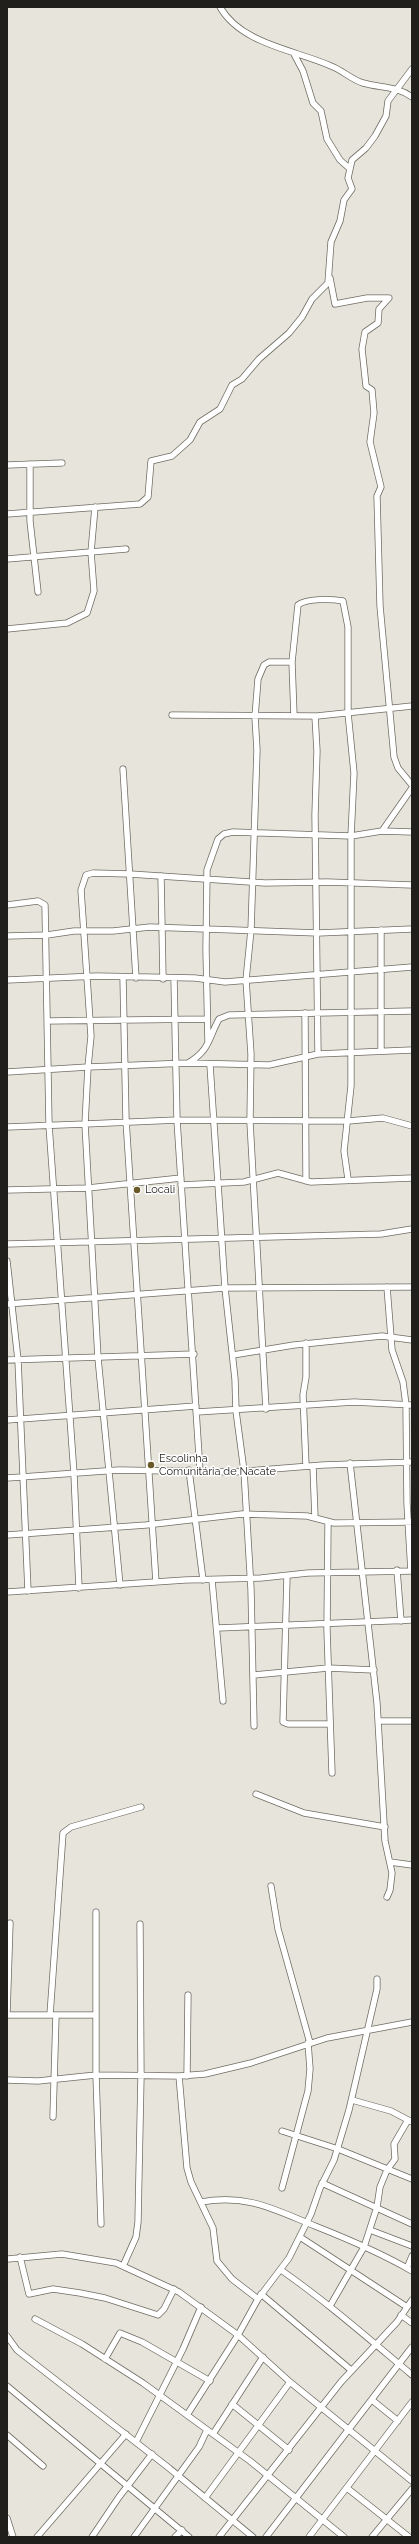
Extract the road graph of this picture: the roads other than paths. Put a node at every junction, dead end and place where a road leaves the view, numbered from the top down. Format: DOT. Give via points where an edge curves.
graph roads {
  1 [pos="220,7"];
  2 [pos="294,54"];
  3 [pos="412,69"];
  4 [pos="397,89"];
  5 [pos="412,97"];
  6 [pos="350,168"];
  7 [pos="330,278"];
  8 [pos="62,463"];
  9 [pos="30,464"];
  10 [pos="7,465"];
  11 [pos="95,508"];
  12 [pos="30,513"];
  13 [pos="7,514"];
  14 [pos="126,549"];
  15 [pos="91,552"];
  16 [pos="33,557"];
  17 [pos="7,559"];
  18 [pos="38,592"];
  19 [pos="7,629"];
  20 [pos="292,662"];
  21 [pos="412,706"];
  22 [pos="391,708"];
  23 [pos="348,713"];
  24 [pos="172,715"];
  25 [pos="294,716"];
  26 [pos="315,716"];
  27 [pos="255,717"];
  28 [pos="123,769"];
  29 [pos="412,786"];
  30 [pos="382,831"];
  31 [pos="412,832"];
  32 [pos="253,833"];
  33 [pos="316,834"];
  34 [pos="351,836"];
  35 [pos="130,874"];
  36 [pos="161,876"];
  37 [pos="206,879"];
  38 [pos="252,882"];
  39 [pos="316,882"];
  40 [pos="351,882"];
  41 [pos="412,885"];
  42 [pos="7,905"];
  43 [pos="161,927"];
  44 [pos="133,928"];
  45 [pos="206,928"];
  46 [pos="412,929"];
  47 [pos="251,930"];
  48 [pos="381,930"];
  49 [pos="84,931"];
  50 [pos="350,931"];
  51 [pos="318,932"];
  52 [pos="7,936"];
  53 [pos="47,936"];
  54 [pos="412,967"];
  55 [pos="381,970"];
  56 [pos="352,972"];
  57 [pos="318,974"];
  58 [pos="88,977"];
  59 [pos="123,977"];
  60 [pos="47,978"];
  61 [pos="136,978"];
  62 [pos="163,978"];
  63 [pos="174,978"];
  64 [pos="7,980"];
  65 [pos="206,980"];
  66 [pos="246,980"];
  67 [pos="351,1012"];
  68 [pos="382,1012"];
  69 [pos="412,1012"];
  70 [pos="305,1013"];
  71 [pos="317,1013"];
  72 [pos="248,1014"];
  73 [pos="207,1019"];
  74 [pos="90,1020"];
  75 [pos="125,1020"];
  76 [pos="173,1020"];
  77 [pos="47,1021"];
  78 [pos="208,1046"];
  79 [pos="412,1050"];
  80 [pos="381,1051"];
  81 [pos="350,1053"];
  82 [pos="318,1054"];
  83 [pos="305,1056"];
  84 [pos="188,1063"];
  85 [pos="175,1064"];
  86 [pos="210,1065"];
  87 [pos="251,1065"];
  88 [pos="126,1066"];
  89 [pos="88,1067"];
  90 [pos="47,1068"];
  91 [pos="7,1072"];
  92 [pos="126,1120"];
  93 [pos="177,1120"];
  94 [pos="214,1121"];
  95 [pos="348,1121"];
  96 [pos="250,1122"];
  97 [pos="307,1122"];
  98 [pos="85,1124"];
  99 [pos="49,1126"];
  100 [pos="412,1126"];
  101 [pos="7,1127"];
  102 [pos="181,1178"];
  103 [pos="348,1178"];
  104 [pos="412,1178"];
  105 [pos="253,1181"];
  106 [pos="306,1181"];
  107 [pos="130,1183"];
  108 [pos="218,1184"];
  109 [pos="181,1185"];
  110 [pos="53,1188"];
  111 [pos="88,1188"];
  112 [pos="7,1190"];
  113 [pos="412,1229"];
  114 [pos="255,1237"];
  115 [pos="222,1238"];
  116 [pos="185,1239"];
  117 [pos="135,1241"];
  118 [pos="90,1243"];
  119 [pos="7,1244"];
  120 [pos="56,1244"];
  121 [pos="7,1261"];
  122 [pos="387,1287"];
  123 [pos="412,1287"];
  124 [pos="225,1288"];
  125 [pos="258,1288"];
  126 [pos="189,1292"];
  127 [pos="137,1296"];
  128 [pos="94,1299"];
  129 [pos="61,1301"];
  130 [pos="9,1304"];
  131 [pos="390,1336"];
  132 [pos="412,1340"];
  133 [pos="306,1343"];
  134 [pos="261,1351"];
  135 [pos="194,1354"];
  136 [pos="232,1355"];
  137 [pos="141,1356"];
  138 [pos="98,1358"];
  139 [pos="65,1359"];
  140 [pos="7,1360"];
  141 [pos="18,1360"];
  142 [pos="409,1405"];
  143 [pos="304,1407"];
  144 [pos="196,1409"];
  145 [pos="266,1409"];
  146 [pos="144,1410"];
  147 [pos="236,1411"];
  148 [pos="103,1413"];
  149 [pos="70,1416"];
  150 [pos="21,1419"];
  151 [pos="7,1420"];
  152 [pos="409,1462"];
  153 [pos="350,1463"];
  154 [pos="306,1466"];
  155 [pos="313,1466"];
  156 [pos="148,1469"];
  157 [pos="189,1470"];
  158 [pos="109,1471"];
  159 [pos="200,1471"];
  160 [pos="244,1471"];
  161 [pos="74,1474"];
  162 [pos="7,1478"];
  163 [pos="25,1478"];
  164 [pos="246,1514"];
  165 [pos="315,1518"];
  166 [pos="194,1520"];
  167 [pos="328,1522"];
  168 [pos="358,1522"];
  169 [pos="410,1522"];
  170 [pos="151,1524"];
  171 [pos="114,1528"];
  172 [pos="77,1531"];
  173 [pos="26,1534"];
  174 [pos="7,1535"];
  175 [pos="397,1570"];
  176 [pos="412,1571"];
  177 [pos="362,1572"];
  178 [pos="327,1573"];
  179 [pos="286,1576"];
  180 [pos="251,1579"];
  181 [pos="203,1580"];
  182 [pos="212,1580"];
  183 [pos="156,1582"];
  184 [pos="120,1585"];
  185 [pos="80,1588"];
  186 [pos="28,1591"];
  187 [pos="7,1592"];
  188 [pos="412,1620"];
  189 [pos="401,1621"];
  190 [pos="327,1622"];
  191 [pos="369,1622"];
  192 [pos="286,1624"];
  193 [pos="252,1625"];
  194 [pos="218,1628"];
  195 [pos="328,1668"];
  196 [pos="374,1670"];
  197 [pos="284,1671"];
  198 [pos="254,1675"];
  199 [pos="223,1701"];
  200 [pos="379,1721"];
  201 [pos="412,1721"];
  202 [pos="330,1724"];
  203 [pos="254,1726"];
  204 [pos="332,1773"];
  205 [pos="256,1794"];
  206 [pos="141,1807"];
  207 [pos="384,1827"];
  208 [pos="390,1862"];
  209 [pos="412,1865"];
  210 [pos="272,1886"];
  211 [pos="386,1896"];
  212 [pos="96,1912"];
  213 [pos="10,1924"];
  214 [pos="140,1924"];
  215 [pos="377,1979"];
  216 [pos="188,1995"];
  217 [pos="7,2014"];
  218 [pos="53,2015"];
  219 [pos="96,2015"];
  220 [pos="412,2022"];
  221 [pos="366,2031"];
  222 [pos="309,2043"];
  223 [pos="96,2075"];
  224 [pos="141,2076"];
  225 [pos="179,2076"];
  226 [pos="187,2076"];
  227 [pos="55,2079"];
  228 [pos="7,2080"];
  229 [pos="352,2100"];
  230 [pos="53,2117"];
  231 [pos="410,2121"];
  232 [pos="282,2131"];
  233 [pos="295,2136"];
  234 [pos="338,2149"];
  235 [pos="387,2170"];
  236 [pos="412,2179"];
  237 [pos="322,2183"];
  238 [pos="282,2188"];
  239 [pos="201,2202"];
  240 [pos="377,2207"];
  241 [pos="307,2222"];
  242 [pos="100,2224"];
  243 [pos="412,2224"];
  244 [pos="370,2230"];
  245 [pos="300,2236"];
  246 [pos="412,2246"];
  247 [pos="364,2247"];
  248 [pos="412,2256"];
  249 [pos="20,2257"];
  250 [pos="8,2259"];
  251 [pos="123,2266"];
  252 [pos="281,2270"];
  253 [pos="352,2270"];
  254 [pos="410,2270"];
  255 [pos="174,2289"];
  256 [pos="260,2297"];
  257 [pos="412,2300"];
  258 [pos="330,2306"];
  259 [pos="201,2307"];
  260 [pos="407,2307"];
  261 [pos="401,2315"];
  262 [pos="35,2319"];
  263 [pos="412,2323"];
  264 [pos="238,2335"];
  265 [pos="7,2336"];
  266 [pos="374,2344"];
  267 [pos="412,2347"];
  268 [pos="263,2357"];
  269 [pos="105,2359"];
  270 [pos="177,2362"];
  271 [pos="400,2365"];
  272 [pos="351,2370"];
  273 [pos="412,2374"];
  274 [pos="210,2381"];
  275 [pos="290,2382"];
  276 [pos="7,2386"];
  277 [pos="160,2395"];
  278 [pos="372,2400"];
  279 [pos="412,2402"];
  280 [pos="232,2404"];
  281 [pos="322,2407"];
  282 [pos="407,2408"];
  283 [pos="412,2414"];
  284 [pos="187,2415"];
  285 [pos="398,2421"];
  286 [pos="258,2427"];
  287 [pos="207,2430"];
  288 [pos="349,2430"];
  289 [pos="126,2434"];
  290 [pos="213,2434"];
  291 [pos="7,2435"];
  292 [pos="136,2442"];
  293 [pos="289,2450"];
  294 [pos="376,2452"];
  295 [pos="240,2453"];
  296 [pos="152,2454"];
  297 [pos="102,2464"];
  298 [pos="43,2466"];
  299 [pos="178,2475"];
  300 [pos="269,2476"];
  301 [pos="412,2481"];
  302 [pos="127,2486"];
  303 [pos="347,2488"];
  304 [pos="412,2489"];
  305 [pos="205,2498"];
  306 [pos="296,2498"];
  307 [pos="154,2507"];
  308 [pos="7,2518"];
  309 [pos="323,2519"];
  310 [pos="388,2519"];
  311 [pos="233,2520"];
  312 [pos="182,2530"];
  313 [pos="13,2537"];
  314 [pos="37,2537"];
  315 [pos="92,2537"];
  316 [pos="134,2537"];
  317 [pos="175,2537"];
  318 [pos="189,2537"];
  319 [pos="219,2537"];
  320 [pos="253,2537"];
  321 [pos="266,2537"];
  322 [pos="309,2537"];
  323 [pos="344,2537"];
  324 [pos="372,2537"];
  325 [pos="409,2537"];
  1 -- 2 [label="street" via="224,15 255,38"];
  2 -- 4 [label="street" via="337,68 362,83"];
  2 -- 6 [label="street" via="303,71 313,102 321,111 327,139 340,160"];
  3 -- 4 [label="street"];
  4 -- 5 [label="street"];
  4 -- 6 [label="street" via="388,101 381,127 366,148 352,160"];
  6 -- 7 [label="street" via="348,178 352,189 344,200 340,221 331,242 328,259"];
  7 -- 11 [label="street" via="312,299 302,318 242,379 232,385 220,409 200,422 190,440 172,456 151,461 148,497 140,504"];
  7 -- 22 [label="street" via="332,301 335,304 367,298 389,298 379,309 378,324 365,332 362,349 366,386 372,390 370,442 381,487 377,496 380,606"];
  8 -- 9 [label="street"];
  9 -- 10 [label="street"];
  9 -- 12 [label="street"];
  11 -- 12 [label="street"];
  11 -- 15 [label="street"];
  12 -- 13 [label="street"];
  12 -- 16 [label="street"];
  14 -- 15 [label="street"];
  15 -- 16 [label="street"];
  15 -- 19 [label="street" via="94,591 87,612 68,623"];
  16 -- 17 [label="street"];
  16 -- 18 [label="street"];
  20 -- 23 [label="street" via="298,605 317,601 343,601 348,626"];
  20 -- 25 [label="street"];
  20 -- 27 [label="street" via="269,662 264,665 258,679"];
  21 -- 22 [label="street"];
  22 -- 23 [label="street"];
  22 -- 29 [label="street" via="394,757 398,768"];
  23 -- 26 [label="street"];
  23 -- 34 [label="street" via="354,773"];
  24 -- 27 [label="street"];
  25 -- 26 [label="street"];
  25 -- 27 [label="street"];
  26 -- 33 [label="street"];
  27 -- 32 [label="street" via="257,750"];
  28 -- 35 [label="street"];
  29 -- 30 [label="street"];
  30 -- 31 [label="street"];
  30 -- 34 [label="street"];
  32 -- 33 [label="street"];
  32 -- 37 [label="street" via="233,832 218,839"];
  32 -- 38 [label="street"];
  33 -- 34 [label="street"];
  33 -- 39 [label="street"];
  34 -- 40 [label="street"];
  35 -- 36 [label="street"];
  35 -- 44 [label="street"];
  35 -- 49 [label="street" via="86,875 81,890"];
  36 -- 37 [label="street"];
  36 -- 43 [label="street"];
  37 -- 38 [label="street"];
  37 -- 45 [label="street"];
  38 -- 39 [label="street"];
  38 -- 47 [label="street"];
  39 -- 40 [label="street"];
  39 -- 51 [label="street"];
  40 -- 41 [label="street"];
  40 -- 50 [label="street"];
  42 -- 53 [label="street" via="42,902 45,905"];
  43 -- 44 [label="street"];
  43 -- 45 [label="street"];
  43 -- 62 [label="street"];
  44 -- 49 [label="street"];
  44 -- 61 [label="street"];
  45 -- 47 [label="street"];
  45 -- 65 [label="street"];
  46 -- 48 [label="street"];
  47 -- 51 [label="street"];
  47 -- 66 [label="street"];
  48 -- 50 [label="street"];
  48 -- 55 [label="street"];
  49 -- 53 [label="street"];
  49 -- 58 [label="street"];
  50 -- 51 [label="street"];
  50 -- 56 [label="street"];
  51 -- 57 [label="street"];
  52 -- 53 [label="street"];
  53 -- 60 [label="street"];
  54 -- 55 [label="street"];
  55 -- 56 [label="street"];
  55 -- 68 [label="street"];
  56 -- 57 [label="street"];
  56 -- 67 [label="street"];
  57 -- 66 [label="street"];
  57 -- 71 [label="street"];
  58 -- 59 [label="street"];
  58 -- 60 [label="street"];
  58 -- 74 [label="street"];
  59 -- 61 [label="street"];
  59 -- 75 [label="street"];
  60 -- 64 [label="street"];
  60 -- 77 [label="street"];
  61 -- 62 [label="street"];
  62 -- 63 [label="street"];
  63 -- 65 [label="street"];
  63 -- 76 [label="street"];
  65 -- 66 [label="street"];
  65 -- 73 [label="street"];
  66 -- 72 [label="street"];
  67 -- 68 [label="street"];
  67 -- 71 [label="street"];
  67 -- 81 [label="street"];
  68 -- 69 [label="street"];
  68 -- 80 [label="street"];
  70 -- 71 [label="street"];
  70 -- 72 [label="street"];
  70 -- 83 [label="street"];
  71 -- 82 [label="street"];
  72 -- 78 [label="street" via="229,1015 219,1019"];
  72 -- 87 [label="street"];
  73 -- 76 [label="street"];
  73 -- 78 [label="street"];
  74 -- 75 [label="street"];
  74 -- 77 [label="street"];
  74 -- 89 [label="street" via="91,1049"];
  75 -- 76 [label="street"];
  75 -- 88 [label="street"];
  76 -- 85 [label="street"];
  77 -- 90 [label="street"];
  78 -- 84 [label="street" via="200,1056"];
  79 -- 80 [label="street"];
  80 -- 81 [label="street"];
  81 -- 82 [label="street"];
  81 -- 95 [label="street"];
  82 -- 83 [label="street"];
  83 -- 87 [label="street" via="269,1065"];
  83 -- 97 [label="street"];
  84 -- 85 [label="street"];
  84 -- 86 [label="street"];
  85 -- 88 [label="street"];
  85 -- 93 [label="street"];
  86 -- 87 [label="street"];
  86 -- 94 [label="street"];
  87 -- 96 [label="street"];
  88 -- 89 [label="street"];
  88 -- 92 [label="street"];
  89 -- 90 [label="street"];
  89 -- 98 [label="street"];
  90 -- 91 [label="street"];
  90 -- 99 [label="street"];
  92 -- 93 [label="street"];
  92 -- 98 [label="street"];
  92 -- 107 [label="street"];
  93 -- 94 [label="street"];
  93 -- 102 [label="street"];
  94 -- 96 [label="street"];
  94 -- 108 [label="street"];
  95 -- 97 [label="street"];
  95 -- 100 [label="street" via="383,1118"];
  95 -- 103 [label="street" via="344,1151"];
  96 -- 97 [label="street"];
  96 -- 105 [label="street"];
  97 -- 106 [label="street"];
  98 -- 99 [label="street"];
  98 -- 111 [label="street"];
  99 -- 101 [label="street"];
  99 -- 110 [label="street"];
  102 -- 107 [label="street"];
  102 -- 109 [label="street"];
  103 -- 104 [label="street"];
  103 -- 106 [label="street"];
  105 -- 106 [label="street" via="278,1173"];
  105 -- 108 [label="street"];
  105 -- 114 [label="street"];
  107 -- 111 [label="street"];
  107 -- 117 [label="street"];
  108 -- 109 [label="street"];
  108 -- 115 [label="street"];
  109 -- 116 [label="street"];
  110 -- 111 [label="street"];
  110 -- 112 [label="street"];
  110 -- 120 [label="street"];
  111 -- 118 [label="street"];
  113 -- 114 [label="street" via="381,1234"];
  114 -- 115 [label="street"];
  114 -- 125 [label="street"];
  115 -- 116 [label="street"];
  115 -- 124 [label="street"];
  116 -- 117 [label="street"];
  116 -- 126 [label="street"];
  117 -- 118 [label="street"];
  117 -- 127 [label="street"];
  118 -- 120 [label="street"];
  118 -- 128 [label="street"];
  119 -- 120 [label="street"];
  120 -- 129 [label="street"];
  121 -- 130 [label="street"];
  122 -- 123 [label="street"];
  122 -- 125 [label="street"];
  122 -- 131 [label="street"];
  124 -- 125 [label="street"];
  124 -- 126 [label="street"];
  124 -- 136 [label="street"];
  125 -- 134 [label="street"];
  126 -- 127 [label="street"];
  126 -- 135 [label="street"];
  127 -- 128 [label="street"];
  127 -- 137 [label="street"];
  128 -- 129 [label="street"];
  128 -- 138 [label="street"];
  129 -- 130 [label="street"];
  129 -- 139 [label="street"];
  130 -- 141 [label="street"];
  131 -- 132 [label="street"];
  131 -- 133 [label="street"];
  131 -- 142 [label="street" via="393,1358"];
  133 -- 134 [label="street"];
  133 -- 143 [label="street"];
  134 -- 136 [label="street"];
  134 -- 145 [label="street"];
  135 -- 137 [label="street"];
  135 -- 144 [label="street"];
  136 -- 147 [label="street"];
  137 -- 138 [label="street"];
  137 -- 146 [label="street"];
  138 -- 139 [label="street"];
  138 -- 148 [label="street"];
  139 -- 141 [label="street"];
  139 -- 149 [label="street"];
  140 -- 141 [label="street"];
  141 -- 150 [label="street"];
  142 -- 143 [label="street" via="354,1402"];
  142 -- 152 [label="street"];
  143 -- 145 [label="street"];
  143 -- 154 [label="street"];
  144 -- 146 [label="street"];
  144 -- 147 [label="street"];
  144 -- 159 [label="street"];
  145 -- 147 [label="street"];
  146 -- 148 [label="street"];
  146 -- 156 [label="street"];
  147 -- 160 [label="street"];
  148 -- 149 [label="street"];
  148 -- 158 [label="street"];
  149 -- 150 [label="street"];
  149 -- 161 [label="street"];
  150 -- 151 [label="street"];
  150 -- 163 [label="street"];
  152 -- 153 [label="street"];
  152 -- 169 [label="street"];
  153 -- 155 [label="street"];
  153 -- 168 [label="street"];
  154 -- 155 [label="street"];
  154 -- 160 [label="street"];
  155 -- 165 [label="street"];
  156 -- 157 [label="street"];
  156 -- 158 [label="street"];
  156 -- 170 [label="street"];
  157 -- 159 [label="street"];
  157 -- 166 [label="street"];
  158 -- 161 [label="street"];
  158 -- 171 [label="street"];
  159 -- 160 [label="street"];
  160 -- 164 [label="street"];
  161 -- 163 [label="street"];
  161 -- 172 [label="street"];
  162 -- 163 [label="street"];
  163 -- 173 [label="street"];
  164 -- 165 [label="street"];
  164 -- 166 [label="street"];
  164 -- 180 [label="street"];
  165 -- 167 [label="street"];
  166 -- 170 [label="street"];
  166 -- 181 [label="street"];
  167 -- 168 [label="street"];
  167 -- 178 [label="street"];
  168 -- 169 [label="street"];
  168 -- 177 [label="street"];
  169 -- 176 [label="street"];
  170 -- 171 [label="street"];
  170 -- 183 [label="street"];
  171 -- 172 [label="street"];
  171 -- 184 [label="street"];
  172 -- 173 [label="street"];
  172 -- 185 [label="street"];
  173 -- 174 [label="street"];
  173 -- 186 [label="street"];
  175 -- 176 [label="street"];
  175 -- 177 [label="street"];
  175 -- 189 [label="street"];
  177 -- 178 [label="street"];
  177 -- 191 [label="street"];
  178 -- 179 [label="street"];
  178 -- 190 [label="street"];
  179 -- 180 [label="street"];
  179 -- 192 [label="street"];
  180 -- 182 [label="street"];
  180 -- 193 [label="street"];
  181 -- 182 [label="street"];
  181 -- 183 [label="street"];
  182 -- 194 [label="street"];
  183 -- 184 [label="street"];
  184 -- 185 [label="street"];
  185 -- 186 [label="street"];
  186 -- 187 [label="street"];
  188 -- 189 [label="street"];
  189 -- 191 [label="street"];
  190 -- 191 [label="street"];
  190 -- 192 [label="street"];
  190 -- 195 [label="street"];
  191 -- 196 [label="street"];
  192 -- 193 [label="street"];
  192 -- 197 [label="street"];
  193 -- 194 [label="street"];
  193 -- 198 [label="street"];
  194 -- 199 [label="street"];
  195 -- 196 [label="street"];
  195 -- 197 [label="street"];
  195 -- 202 [label="street"];
  196 -- 200 [label="street"];
  197 -- 198 [label="street"];
  197 -- 202 [label="street" via="283,1722"];
  198 -- 203 [label="street"];
  200 -- 201 [label="street"];
  200 -- 207 [label="street"];
  202 -- 204 [label="street"];
  205 -- 207 [label="street" via="304,1813"];
  206 -- 218 [label="street" via="71,1827 63,1833"];
  207 -- 208 [label="street"];
  208 -- 209 [label="street"];
  208 -- 211 [label="street" via="392,1881"];
  210 -- 222 [label="street" via="278,1929"];
  212 -- 219 [label="street"];
  213 -- 217 [label="street"];
  214 -- 224 [label="street"];
  215 -- 221 [label="street" via="377,1989"];
  216 -- 226 [label="street"];
  217 -- 218 [label="street"];
  218 -- 219 [label="street"];
  218 -- 227 [label="street"];
  219 -- 223 [label="street"];
  220 -- 221 [label="street"];
  221 -- 222 [label="street"];
  221 -- 229 [label="street"];
  222 -- 226 [label="street" via="251,2063"];
  222 -- 233 [label="street" via="308,2091"];
  223 -- 224 [label="street"];
  223 -- 227 [label="street"];
  223 -- 242 [label="street"];
  224 -- 225 [label="street"];
  224 -- 251 [label="street" via="138,2222 136,2238"];
  225 -- 226 [label="street"];
  225 -- 239 [label="street" via="187,2168"];
  227 -- 228 [label="street"];
  227 -- 230 [label="street"];
  229 -- 231 [label="street" via="391,2111"];
  229 -- 234 [label="street"];
  231 -- 235 [label="street" via="394,2144 395,2159"];
  232 -- 233 [label="street"];
  233 -- 234 [label="street"];
  233 -- 238 [label="street"];
  234 -- 235 [label="street"];
  234 -- 237 [label="street"];
  235 -- 236 [label="street"];
  235 -- 240 [label="street" via="380,2187"];
  237 -- 240 [label="street"];
  237 -- 241 [label="street"];
  239 -- 241 [label="street" via="240,2200 277,2209"];
  239 -- 256 [label="street" via="212,2228 217,2261 232,2279"];
  240 -- 243 [label="street"];
  240 -- 244 [label="street"];
  241 -- 245 [label="street"];
  241 -- 247 [label="street"];
  244 -- 246 [label="street"];
  244 -- 247 [label="street"];
  245 -- 252 [label="street"];
  245 -- 253 [label="street"];
  247 -- 253 [label="street"];
  247 -- 254 [label="street"];
  248 -- 254 [label="street"];
  249 -- 250 [label="street"];
  249 -- 251 [label="street" via="62,2254"];
  249 -- 255 [label="street" via="29,2294 53,2289 80,2293 122,2303 155,2316 160,2314"];
  251 -- 255 [label="street"];
  252 -- 256 [label="street"];
  252 -- 258 [label="street"];
  253 -- 258 [label="street"];
  253 -- 260 [label="street"];
  255 -- 259 [label="street"];
  256 -- 264 [label="street"];
  256 -- 272 [label="street"];
  257 -- 260 [label="street"];
  258 -- 266 [label="street"];
  259 -- 264 [label="street"];
  259 -- 270 [label="street"];
  260 -- 261 [label="street"];
  261 -- 263 [label="street"];
  261 -- 266 [label="street"];
  262 -- 269 [label="street"];
  264 -- 268 [label="street"];
  264 -- 274 [label="street"];
  265 -- 289 [label="street" via="17,2350"];
  266 -- 271 [label="street"];
  266 -- 272 [label="street"];
  267 -- 271 [label="street"];
  268 -- 275 [label="street"];
  268 -- 280 [label="street"];
  269 -- 270 [label="street" via="120,2333"];
  269 -- 277 [label="street"];
  270 -- 274 [label="street"];
  270 -- 277 [label="street"];
  271 -- 273 [label="street"];
  271 -- 278 [label="street"];
  272 -- 281 [label="street"];
  274 -- 284 [label="street"];
  275 -- 281 [label="street"];
  275 -- 286 [label="street"];
  276 -- 297 [label="street"];
  277 -- 284 [label="street"];
  277 -- 292 [label="street"];
  278 -- 285 [label="street"];
  278 -- 288 [label="street"];
  279 -- 282 [label="street"];
  280 -- 286 [label="street"];
  280 -- 290 [label="street"];
  281 -- 288 [label="street"];
  281 -- 293 [label="street"];
  282 -- 283 [label="street"];
  282 -- 285 [label="street"];
  284 -- 287 [label="street"];
  285 -- 294 [label="street"];
  286 -- 293 [label="street"];
  286 -- 295 [label="street"];
  287 -- 290 [label="street"];
  287 -- 299 [label="street" via="199,2447"];
  288 -- 294 [label="street"];
  288 -- 306 [label="street"];
  289 -- 292 [label="street"];
  289 -- 297 [label="street"];
  290 -- 295 [label="street"];
  291 -- 298 [label="street"];
  292 -- 296 [label="street"];
  293 -- 300 [label="street"];
  294 -- 301 [label="street"];
  294 -- 303 [label="street"];
  295 -- 300 [label="street"];
  295 -- 305 [label="street"];
  296 -- 299 [label="street"];
  296 -- 302 [label="street"];
  297 -- 302 [label="street"];
  297 -- 314 [label="street"];
  299 -- 305 [label="street"];
  299 -- 307 [label="street"];
  300 -- 306 [label="street"];
  300 -- 311 [label="street"];
  302 -- 307 [label="street"];
  302 -- 315 [label="street"];
  303 -- 309 [label="street"];
  303 -- 310 [label="street"];
  304 -- 310 [label="street"];
  305 -- 311 [label="street"];
  306 -- 309 [label="street"];
  306 -- 321 [label="street"];
  307 -- 312 [label="street"];
  307 -- 316 [label="street"];
  308 -- 313 [label="street"];
  309 -- 322 [label="street"];
  309 -- 323 [label="street"];
  310 -- 324 [label="street"];
  310 -- 325 [label="street"];
  311 -- 319 [label="street"];
  311 -- 320 [label="street"];
  312 -- 317 [label="street"];
  312 -- 318 [label="street"];
}
